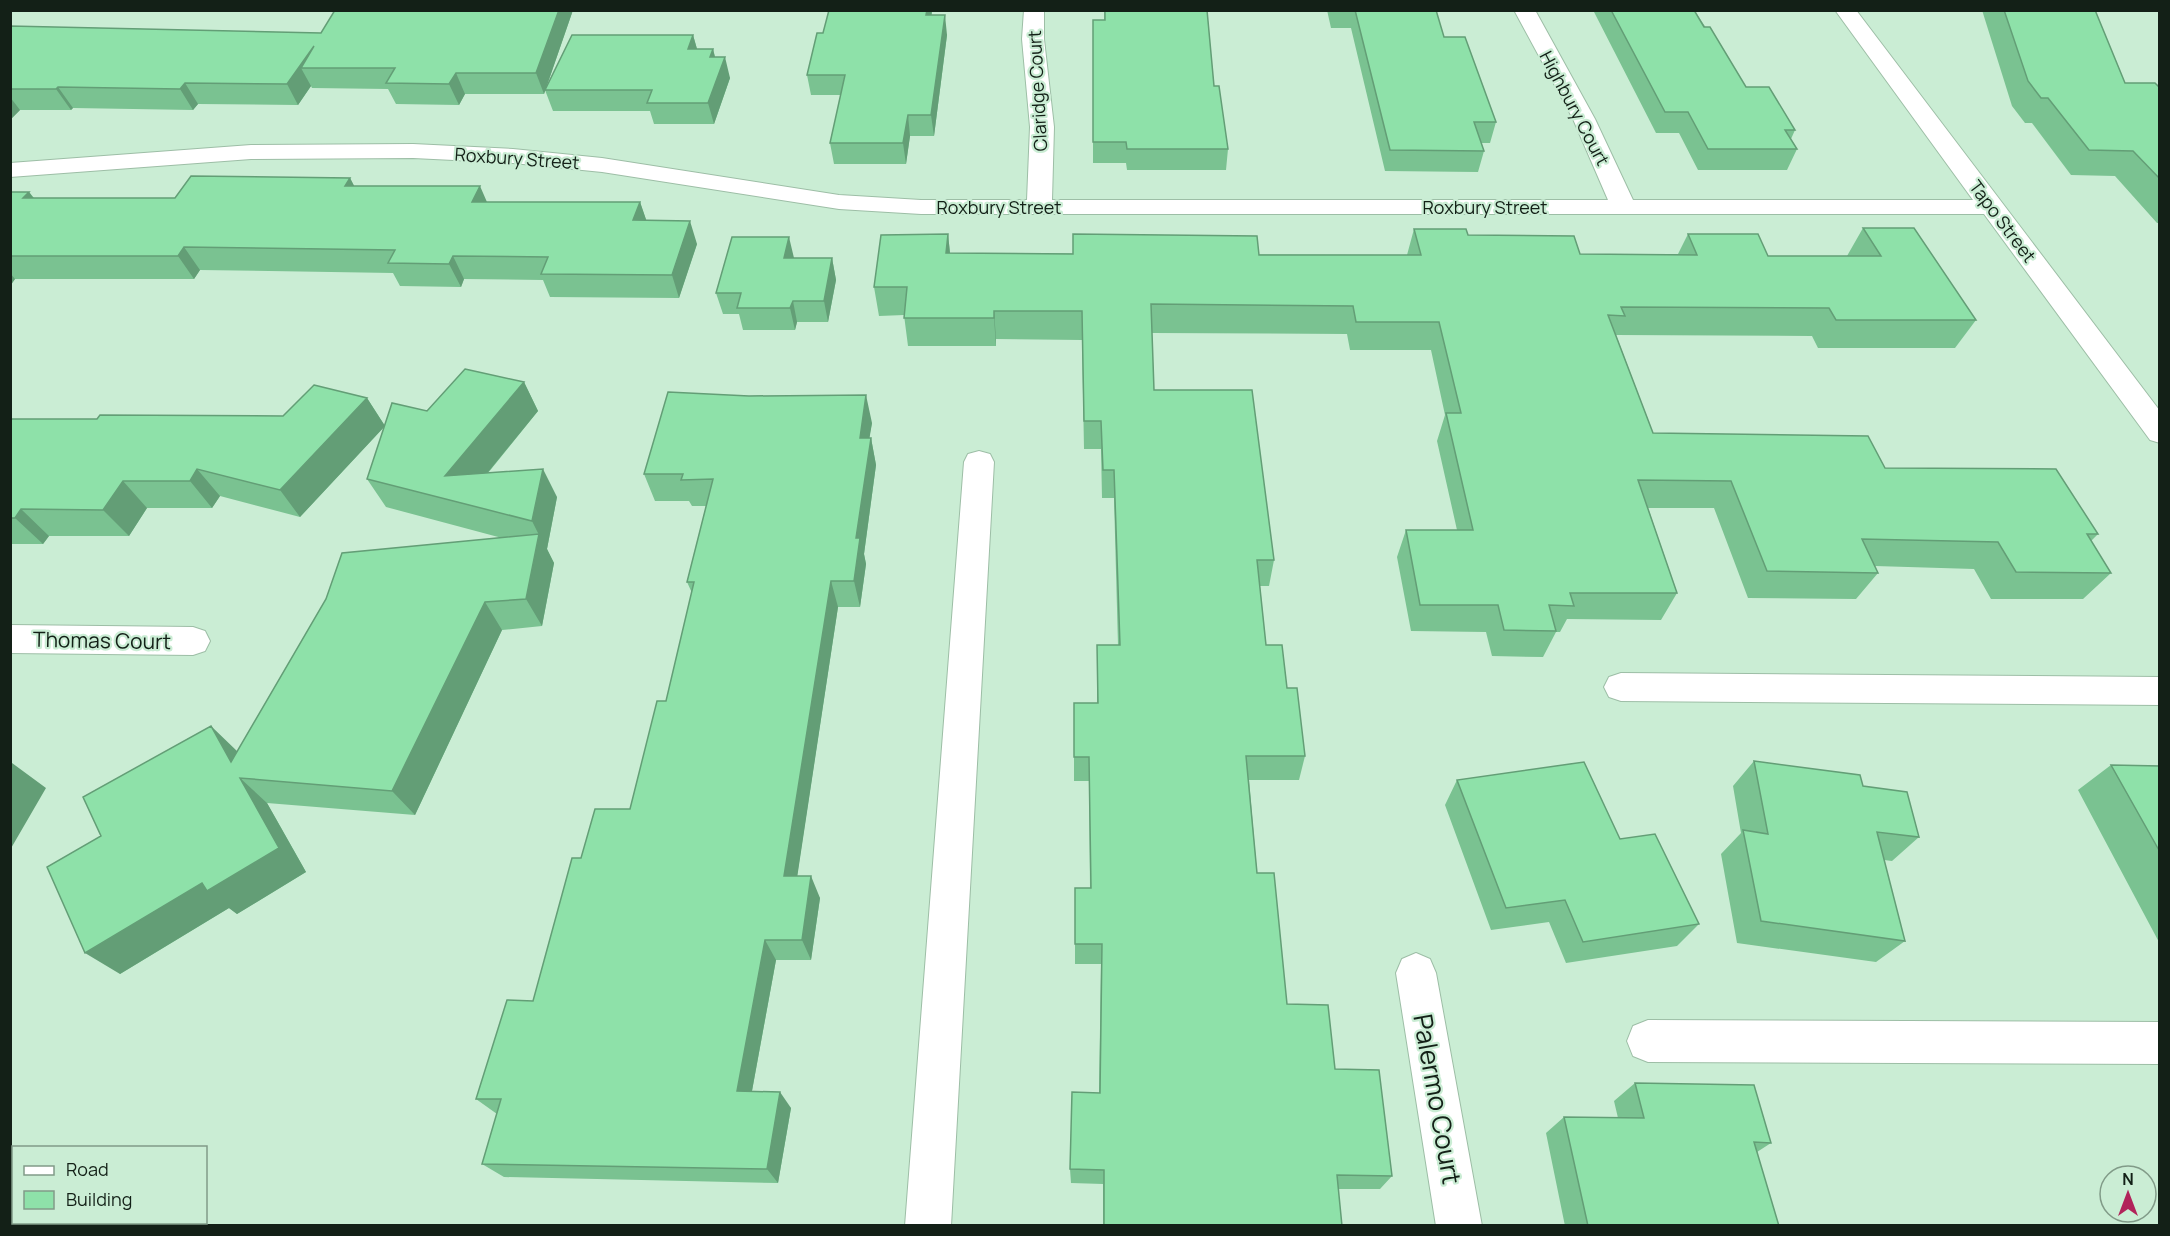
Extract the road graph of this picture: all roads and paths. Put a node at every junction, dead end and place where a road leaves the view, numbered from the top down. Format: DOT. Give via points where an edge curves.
graph roads {
  1 [pos="1034,10"];
  2 [pos="1524,10"];
  3 [pos="1845,10"];
  4 [pos="10,170"];
  5 [pos="1039,207"];
  6 [pos="1624,207"];
  7 [pos="1992,207"];
  8 [pos="2160,433"];
  9 [pos="979,462"];
  10 [pos="10,639"];
  11 [pos="193,641"];
  12 [pos="1621,687"];
  13 [pos="2160,691"];
  14 [pos="1416,973"];
  15 [pos="1648,1041"];
  16 [pos="2160,1043"];
  17 [pos="928,1226"];
  18 [pos="1459,1226"];
  1 -- 5 [label="street, Claridge Court" via="1042,127"];
  2 -- 6 [label="street, Highbury Court" via="1584,119"];
  3 -- 7 [label="street, Tapo Street"];
  4 -- 5 [label="street, Roxbury Street" via="251,152 413,151 602,165 839,202"];
  5 -- 6 [label="street, Roxbury Street"];
  6 -- 7 [label="street, Roxbury Street"];
  7 -- 8 [label="street, Tapo Street"];
  9 -- 17 [label="street"];
  10 -- 11 [label="street, Thomas Court"];
  12 -- 13 [label="street"];
  14 -- 18 [label="street, Palermo Court"];
  15 -- 16 [label="street"];
}
